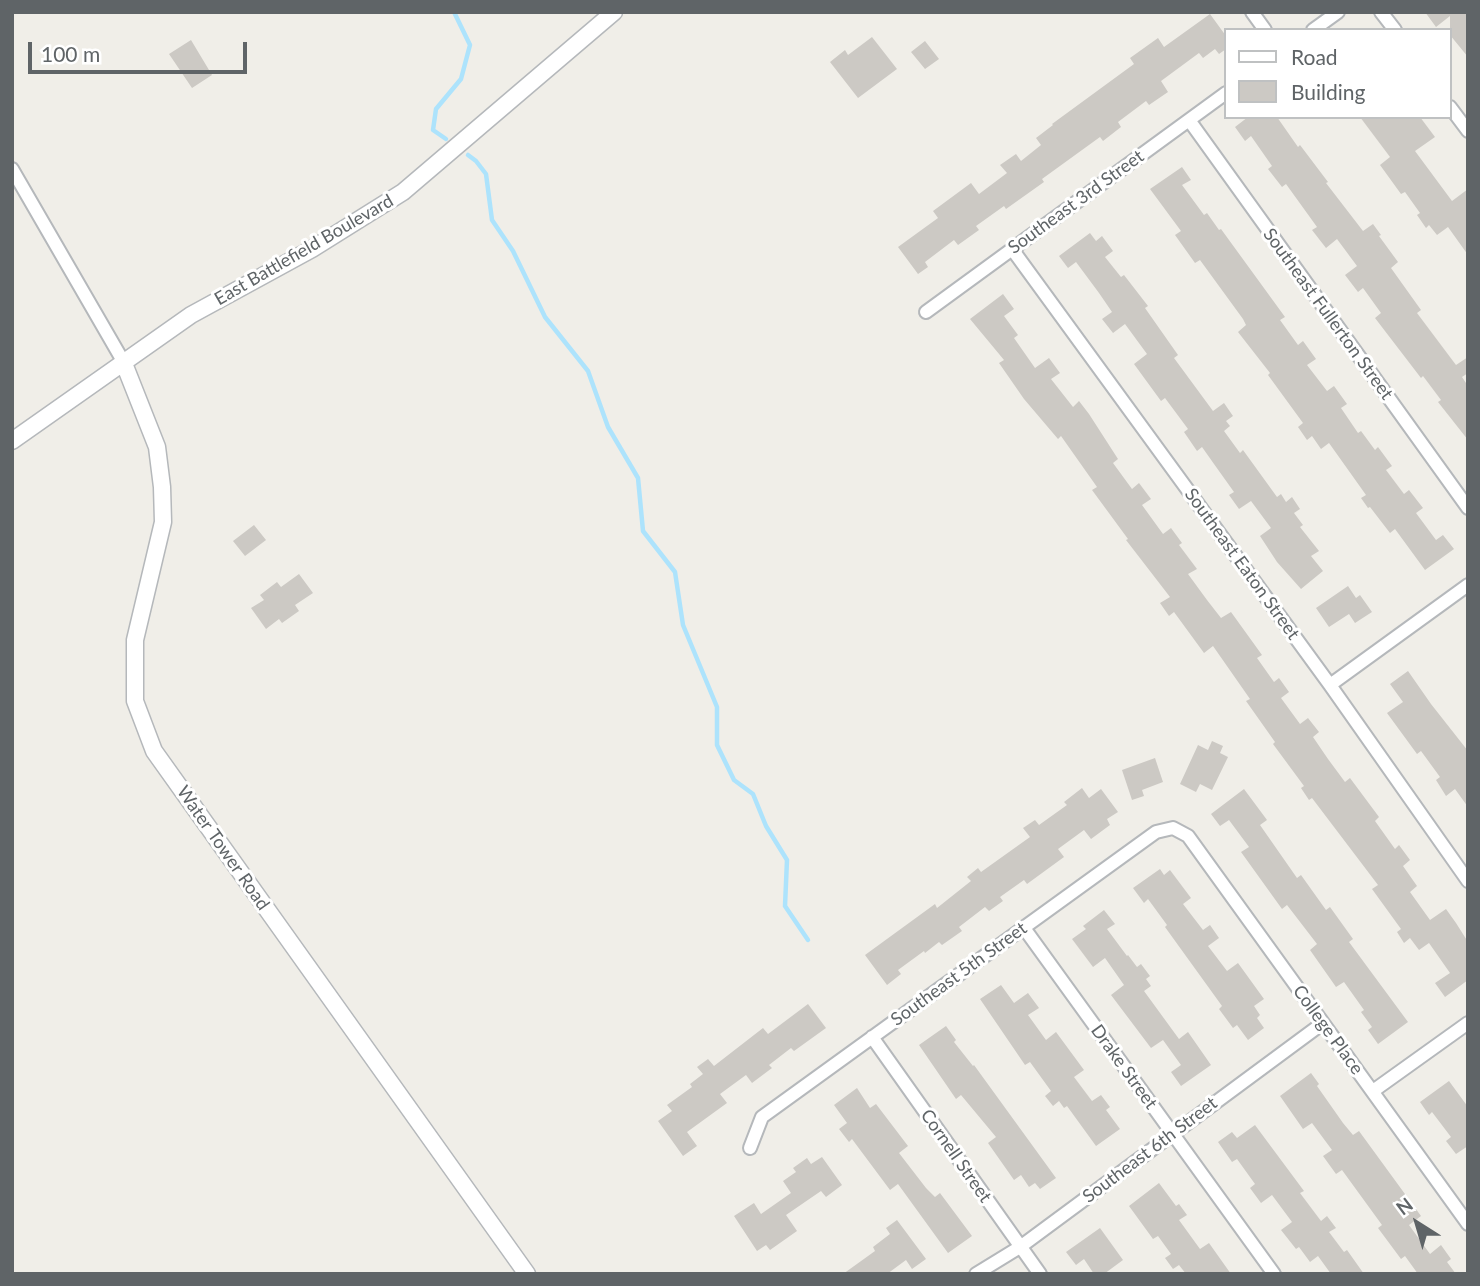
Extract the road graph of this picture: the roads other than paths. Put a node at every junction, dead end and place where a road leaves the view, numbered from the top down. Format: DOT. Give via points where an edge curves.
graph roads {
  1 [pos="614,12"];
  2 [pos="1252,12"];
  3 [pos="1338,12"];
  4 [pos="1381,12"];
  5 [pos="1264,28"];
  6 [pos="1316,28"];
  7 [pos="1393,28"];
  8 [pos="1224,94"];
  9 [pos="1452,110"];
  10 [pos="1189,120"];
  11 [pos="1468,131"];
  12 [pos="12,169"];
  13 [pos="1012,249"];
  14 [pos="926,312"];
  15 [pos="123,361"];
  16 [pos="12,441"];
  17 [pos="1468,508"];
  18 [pos="1468,585"];
  19 [pos="1330,685"];
  20 [pos="1188,836"];
  21 [pos="1468,881"];
  22 [pos="1024,928"];
  23 [pos="1323,1023"];
  24 [pos="1468,1023"];
  25 [pos="872,1037"];
  26 [pos="1373,1091"];
  27 [pos="1172,1134"];
  28 [pos="750,1148"];
  29 [pos="1468,1224"];
  30 [pos="1020,1247"];
  31 [pos="527,1274"];
  32 [pos="976,1274"];
  33 [pos="1040,1274"];
  34 [pos="1274,1274"];
  1 -- 15 [label="street, East Battlefield Boulevard" via="403,192 312,249 191,315"];
  2 -- 5 [label="street"];
  3 -- 6 [label="street"];
  4 -- 7 [label="street"];
  8 -- 10 [label="street, Southeast 3rd Street"];
  9 -- 11 [label="street"];
  10 -- 13 [label="street, Southeast 3rd Street"];
  10 -- 17 [label="street, Southeast Fullerton Street"];
  12 -- 15 [label="street"];
  13 -- 14 [label="street, Southeast 3rd Street"];
  13 -- 19 [label="street, Southeast Eaton Street"];
  15 -- 16 [label="street, East Battlefield Boulevard"];
  15 -- 31 [label="street, Water Tower Road" via="157,447 162,488 163,522 135,640 135,701 154,751"];
  18 -- 19 [label="street"];
  19 -- 21 [label="street, Southeast Eaton Street"];
  20 -- 22 [label="street, Southeast 5th Street" via="1173,828 1156,832"];
  20 -- 23 [label="street, College Place"];
  22 -- 25 [label="street, Southeast 5th Street"];
  22 -- 27 [label="street, Drake Street"];
  23 -- 26 [label="street, College Place"];
  23 -- 27 [label="street, Southeast 6th Street"];
  24 -- 26 [label="street"];
  25 -- 28 [label="street, Southeast 5th Street" via="762,1117"];
  25 -- 30 [label="street, Cornell Street"];
  26 -- 29 [label="street, College Place"];
  27 -- 30 [label="street, Southeast 6th Street"];
  27 -- 34 [label="street, Drake Street"];
  30 -- 32 [label="street, Southeast 6th Street"];
  30 -- 33 [label="street, Cornell Street"];
}
